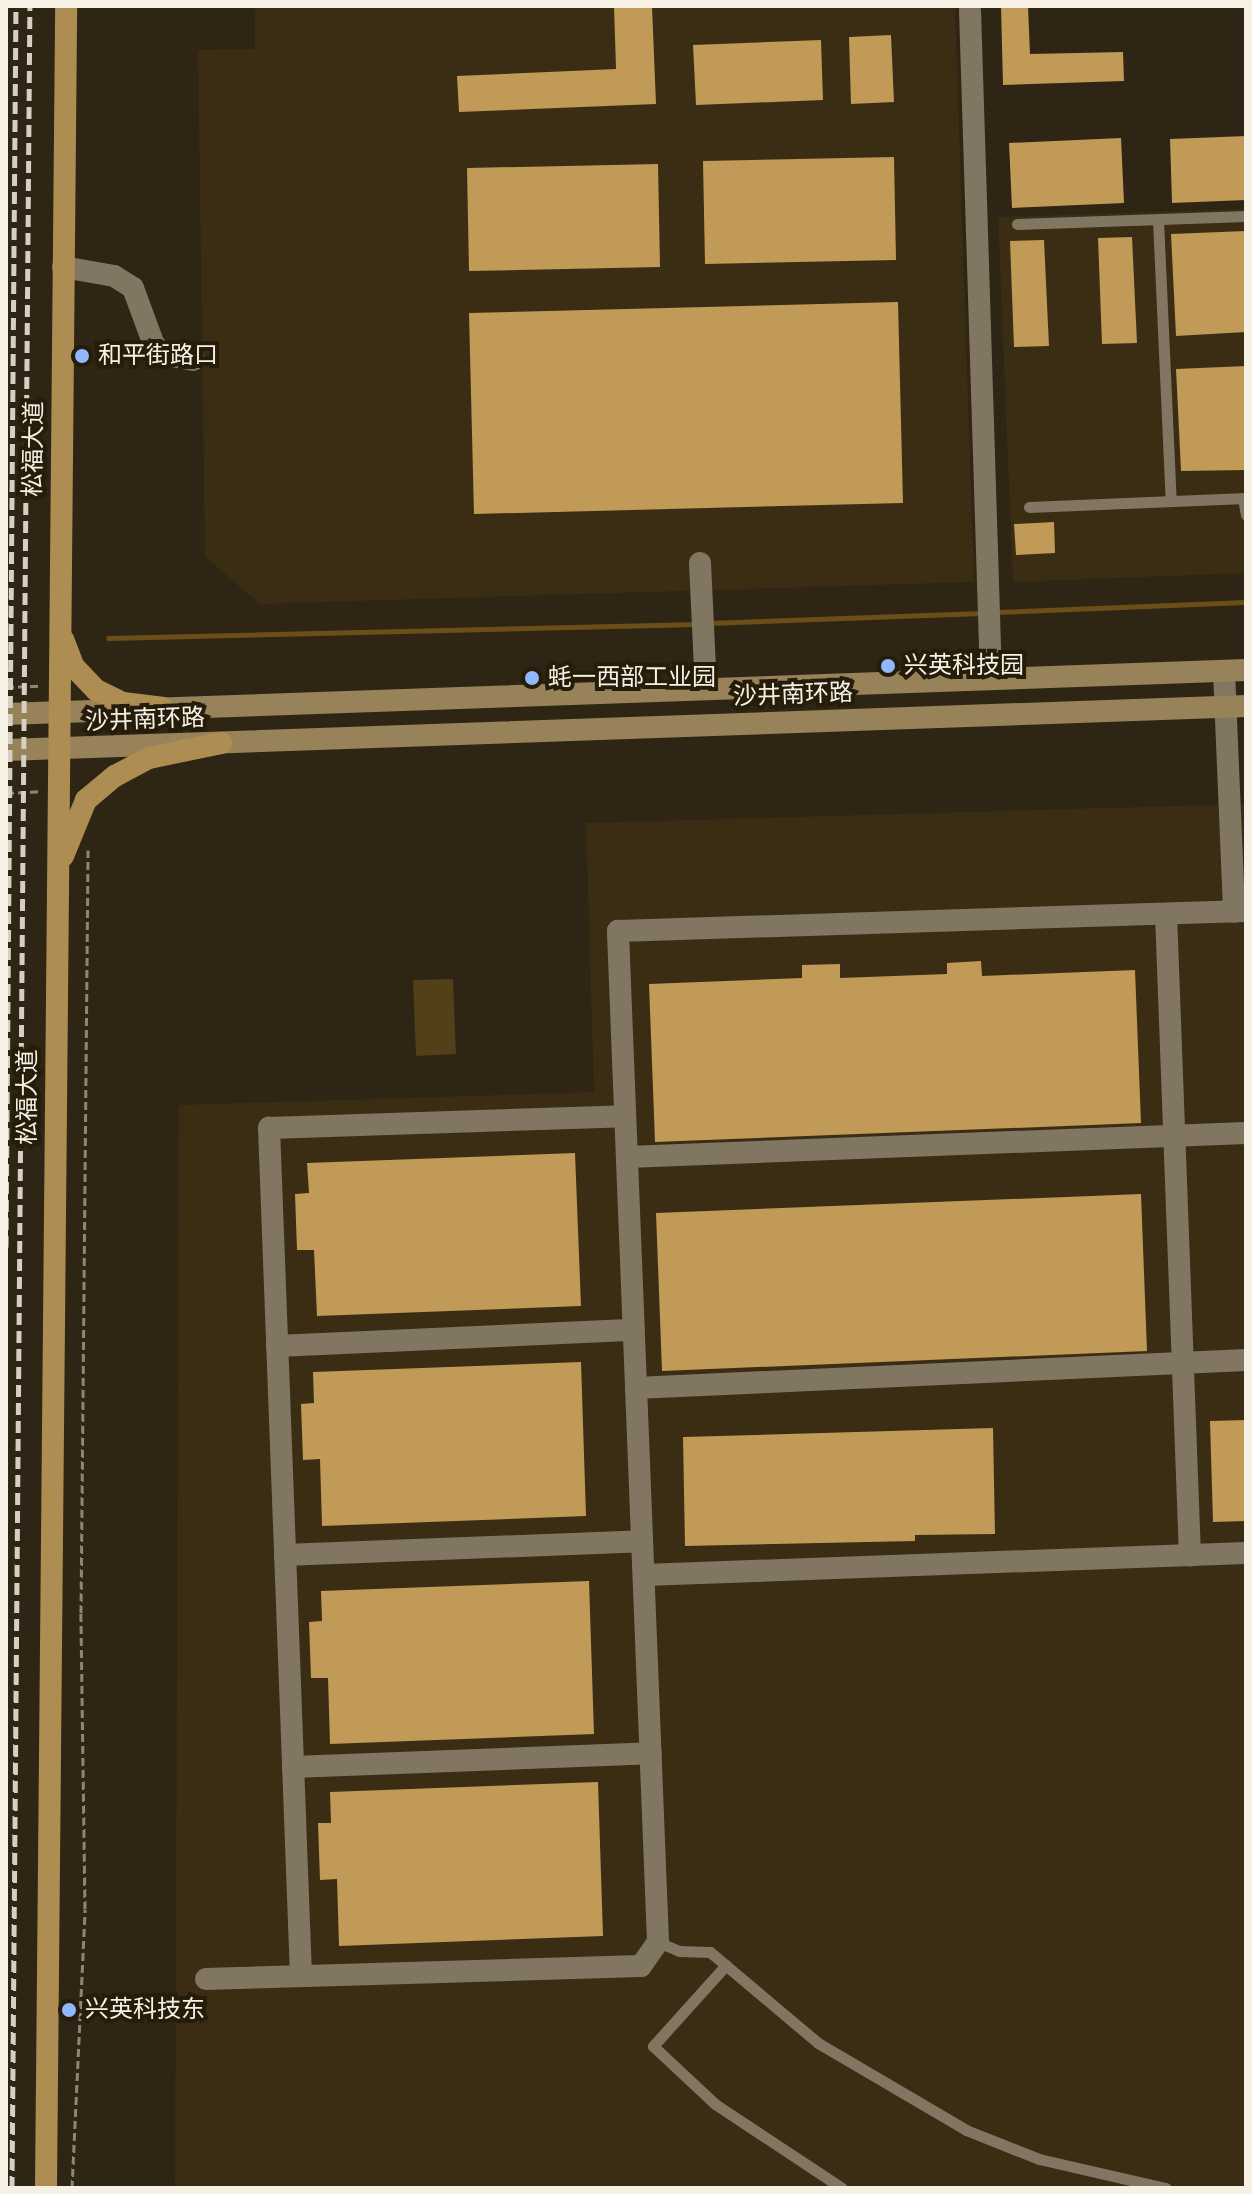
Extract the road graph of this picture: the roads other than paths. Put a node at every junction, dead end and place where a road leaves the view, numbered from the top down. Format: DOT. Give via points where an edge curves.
graph roads {
  1 [pos="66,6"];
  2 [pos="970,10"];
  3 [pos="1246,216"];
  4 [pos="1158,220"];
  5 [pos="1017,224"];
  6 [pos="63,267"];
  7 [pos="194,360"];
  8 [pos="1244,498"];
  9 [pos="1171,501"];
  10 [pos="1029,507"];
  11 [pos="1246,515"];
  12 [pos="700,563"];
  13 [pos="58,609"];
  14 [pos="1235,670"];
  15 [pos="991,678"];
  16 [pos="706,688"];
  17 [pos="1235,706"];
  18 [pos="162,708"];
  19 [pos="56,712"];
  20 [pos="6,714"];
  21 [pos="221,743"];
  22 [pos="6,750"];
  23 [pos="56,750"];
  24 [pos="55,893"];
  25 [pos="1240,911"];
  26 [pos="1166,914"];
  27 [pos="625,1116"];
  28 [pos="1246,1133"];
  29 [pos="1172,1136"];
  30 [pos="627,1157"];
  31 [pos="634,1330"];
  32 [pos="277,1346"];
  33 [pos="1246,1360"];
  34 [pos="1182,1363"];
  35 [pos="636,1388"];
  36 [pos="642,1541"];
  37 [pos="1246,1553"];
  38 [pos="285,1555"];
  39 [pos="1190,1556"];
  40 [pos="644,1575"];
  41 [pos="651,1753"];
  42 [pos="293,1767"];
  43 [pos="658,1942"];
  44 [pos="726,1965"];
  45 [pos="301,1976"];
  46 [pos="206,1979"];
  47 [pos="46,2188"];
  48 [pos="842,2188"];
  49 [pos="1166,2188"];
  1 -- 6 [label="main road, 松福大道"];
  2 -- 15 [label="street"];
  3 -- 4 [label="lane"];
  4 -- 5 [label="lane"];
  4 -- 9 [label="lane"];
  6 -- 7 [label="street" via="114,276 133,288 154,345 166,355"];
  6 -- 13 [label="main road, 松福大道"];
  8 -- 9 [label="lane"];
  8 -- 11 [label="lane"];
  9 -- 10 [label="lane"];
  12 -- 16 [label="street"];
  13 -- 18 [label="main road" via="64,647 84,678 123,703"];
  13 -- 19 [label="main road, 松福大道"];
  14 -- 15 [label="main road, 沙井南环路"];
  14 -- 17 [label="street"];
  15 -- 16 [label="main road, 沙井南环路"];
  16 -- 18 [label="main road, 沙井南环路"];
  17 -- 21 [label="main road, 沙井南环路"];
  17 -- 25 [label="street"];
  18 -- 19 [label="main road, 沙井南环路"];
  19 -- 20 [label="main road, 沙井南环路"];
  19 -- 23 [label="main road, 松福大道"];
  21 -- 23 [label="main road, 沙井南环路"];
  21 -- 24 [label="main road" via="149,758 99,789 76,818"];
  22 -- 23 [label="main road, 沙井南环路"];
  23 -- 24 [label="main road, 松福大道"];
  24 -- 47 [label="main road, 松福大道"];
  25 -- 26 [label="street"];
  26 -- 27 [label="street" via="618,931"];
  26 -- 29 [label="street"];
  27 -- 30 [label="street"];
  27 -- 32 [label="street" via="269,1128"];
  28 -- 29 [label="street"];
  29 -- 30 [label="street"];
  29 -- 34 [label="street"];
  30 -- 31 [label="street"];
  31 -- 32 [label="street"];
  31 -- 35 [label="street"];
  32 -- 38 [label="street"];
  33 -- 34 [label="street"];
  34 -- 35 [label="street"];
  34 -- 39 [label="street"];
  35 -- 36 [label="street"];
  36 -- 38 [label="street"];
  36 -- 40 [label="street"];
  37 -- 39 [label="street"];
  38 -- 42 [label="street"];
  39 -- 40 [label="street"];
  40 -- 41 [label="street"];
  41 -- 42 [label="street"];
  41 -- 43 [label="street"];
  42 -- 45 [label="street"];
  43 -- 44 [label="lane" via="679,1951 710,1952"];
  43 -- 45 [label="street" via="641,1966"];
  44 -- 48 [label="lane" via="653,2046 715,2104"];
  44 -- 49 [label="lane" via="818,2043 966,2130 1039,2159"];
  45 -- 46 [label="street"];
}
